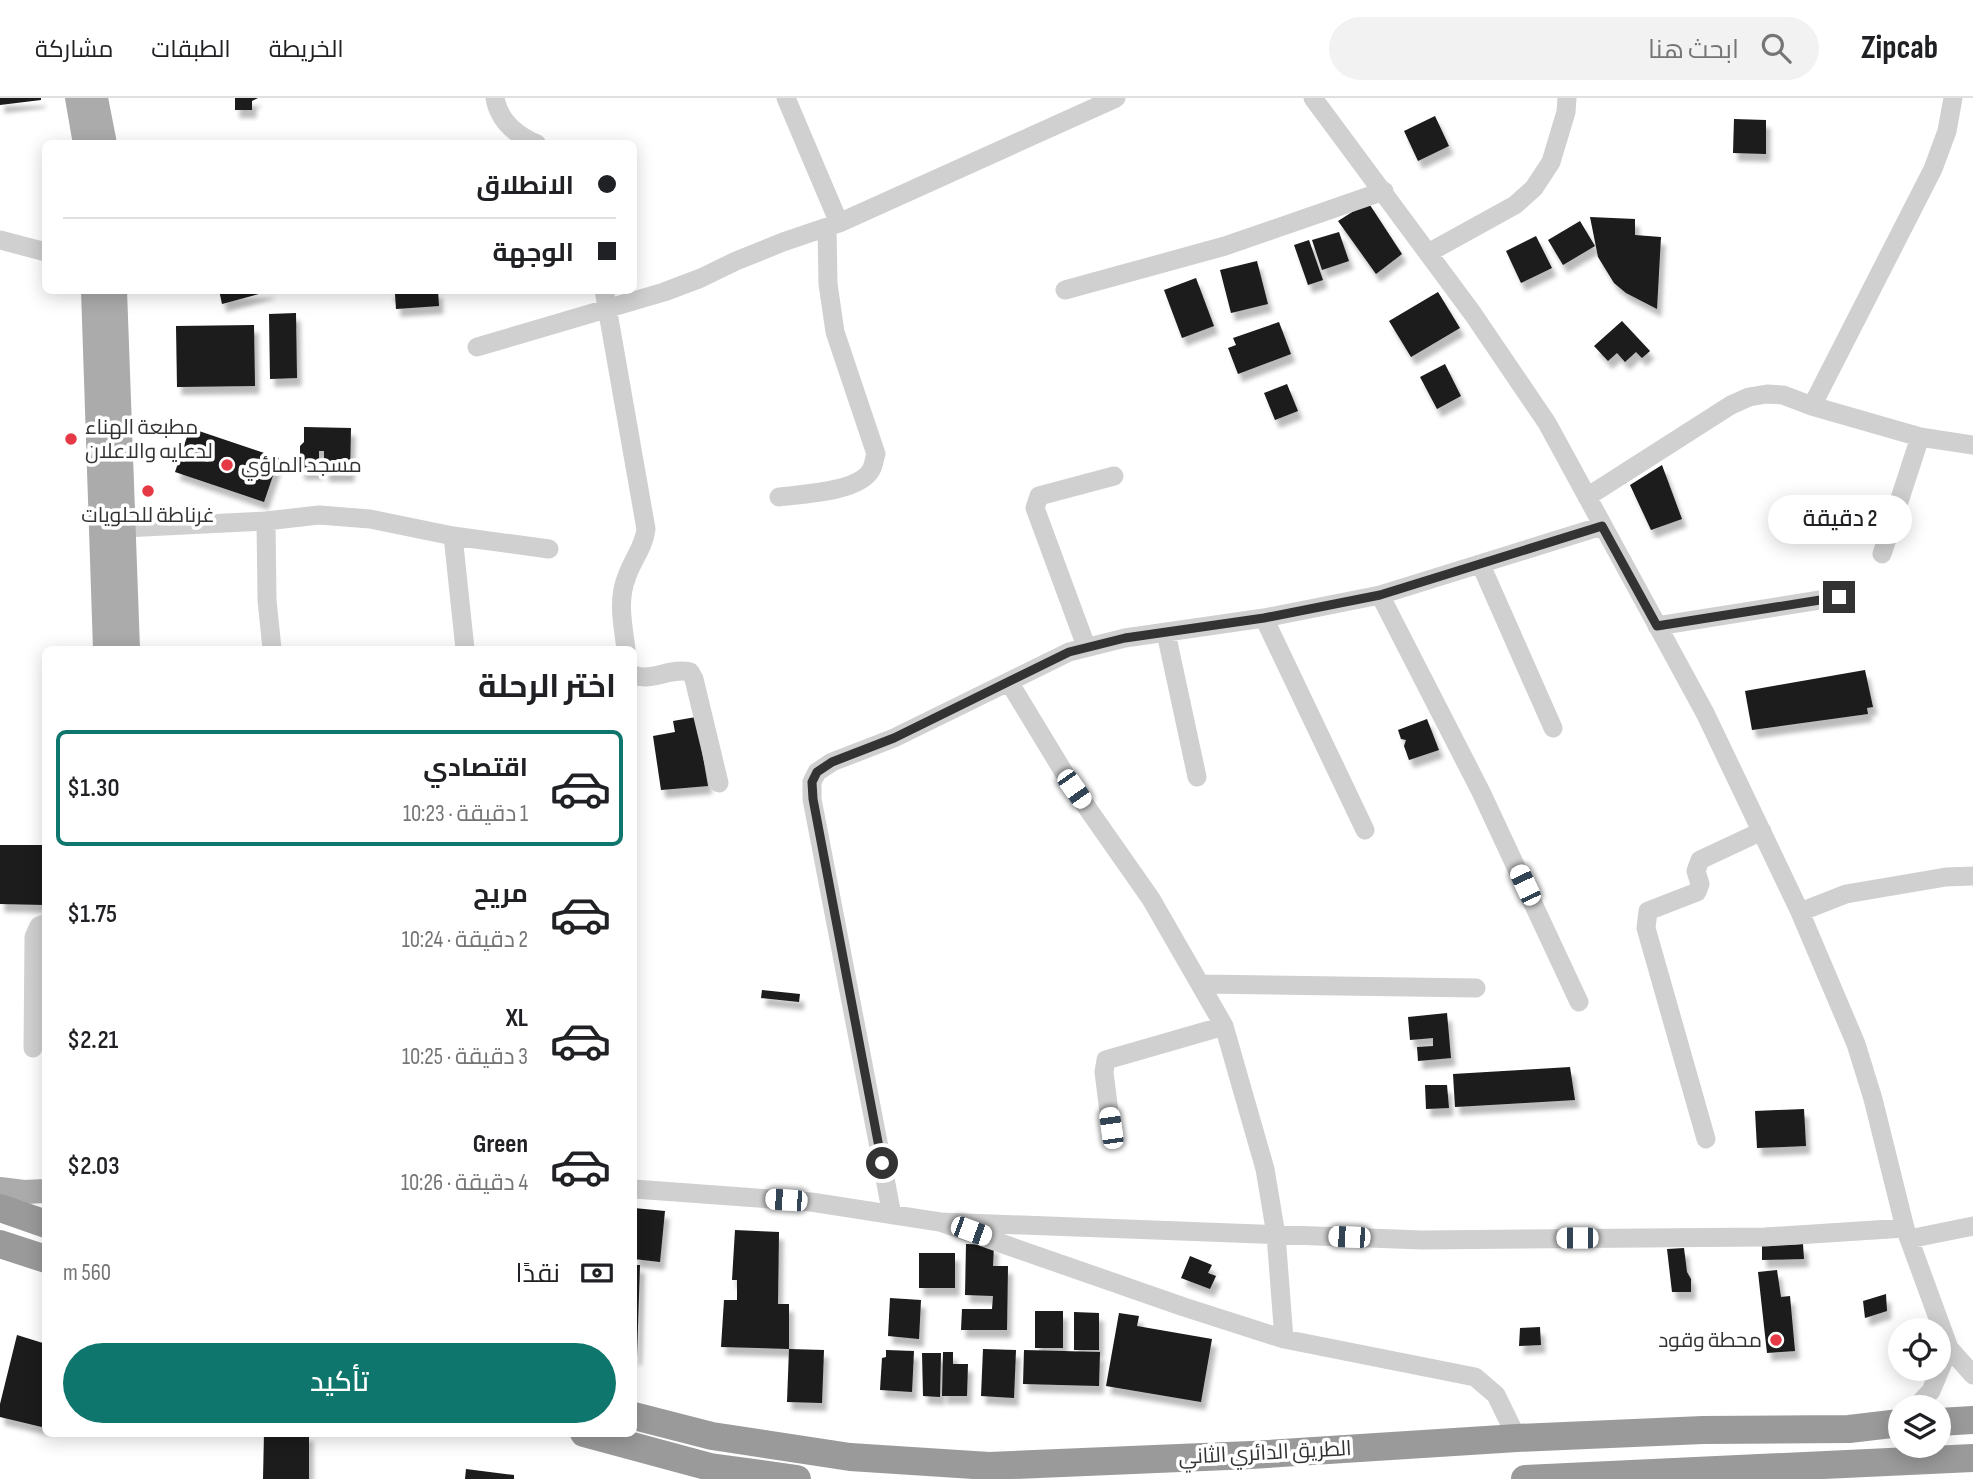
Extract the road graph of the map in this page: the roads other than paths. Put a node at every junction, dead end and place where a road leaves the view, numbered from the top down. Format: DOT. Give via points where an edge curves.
graph roads {
  1 [pos="77,98"];
  2 [pos="96,98"];
  3 [pos="495,98"];
  4 [pos="786,98"];
  5 [pos="1116,98"];
  6 [pos="1313,98"];
  7 [pos="1567,98"];
  8 [pos="1953,98"];
  9 [pos="84,140"];
  10 [pos="104,140"];
  11 [pos="528,140"];
  12 [pos="1384,191"];
  13 [pos="833,226"];
  14 [pos="0,240"];
  15 [pos="42,251"];
  16 [pos="1428,253"];
  17 [pos="1065,290"];
  18 [pos="94,294"];
  19 [pos="114,294"];
  20 [pos="606,298"];
  21 [pos="477,346"];
  22 [pos="106,351"];
  23 [pos="1812,406"];
  24 [pos="1920,437"];
  25 [pos="1973,445"];
  26 [pos="1114,476"];
  27 [pos="779,496"];
  28 [pos="1587,496"];
  29 [pos="266,521"];
  30 [pos="1602,526"];
  31 [pos="124,528"];
  32 [pos="453,536"];
  33 [pos="549,549"];
  34 [pos="1882,555"];
  35 [pos="1481,565"];
  36 [pos="1380,595"];
  37 [pos="1839,597"];
  38 [pos="1264,618"];
  39 [pos="1657,626"];
  40 [pos="1166,633"];
  41 [pos="105,646"];
  42 [pos="128,646"];
  43 [pos="272,646"];
  44 [pos="465,646"];
  45 [pos="626,646"];
  46 [pos="1086,646"];
  47 [pos="637,676"];
  48 [pos="1009,682"];
  49 [pos="1553,728"];
  50 [pos="1197,777"];
  51 [pos="719,783"];
  52 [pos="1365,830"];
  53 [pos="1762,831"];
  54 [pos="1973,876"];
  55 [pos="1800,912"];
  56 [pos="42,924"];
  57 [pos="1202,984"];
  58 [pos="1476,988"];
  59 [pos="1579,1002"];
  60 [pos="1224,1026"];
  61 [pos="33,1048"];
  62 [pos="1111,1128"];
  63 [pos="1706,1139"];
  64 [pos="0,1189"];
  65 [pos="637,1189"];
  66 [pos="42,1191"];
  67 [pos="0,1208"];
  68 [pos="892,1214"];
  69 [pos="940,1222"];
  70 [pos="42,1223"];
  71 [pos="1973,1226"];
  72 [pos="1907,1234"];
  73 [pos="1276,1235"];
  74 [pos="0,1244"];
  75 [pos="42,1258"];
  76 [pos="1938,1318"];
  77 [pos="1284,1339"];
  78 [pos="1951,1350"];
  79 [pos="1973,1375"];
  80 [pos="637,1417"];
  81 [pos="1973,1420"];
  82 [pos="1951,1421"];
  83 [pos="1888,1424"];
  84 [pos="599,1437"];
  85 [pos="1517,1438"];
  86 [pos="1973,1458"];
  87 [pos="797,1479"];
  88 [pos="1525,1479"];
  1 -- 9 [label="main road"];
  2 -- 10 [label="main road"];
  3 -- 11 [label="street" via="504,121"];
  4 -- 13 [label="street"];
  5 -- 13 [label="street"];
  6 -- 12 [label="street"];
  7 -- 16 [label="street" via="1551,162 1534,188 1515,205"];
  8 -- 23 [label="street" via="1933,169"];
  12 -- 16 [label="street"];
  12 -- 17 [label="street" via="1225,246"];
  13 -- 20 [label="street" via="664,292"];
  13 -- 27 [label="street" via="828,284 835,332 876,454 871,471 857,483"];
  14 -- 15 [label="street"];
  16 -- 28 [label="street" via="1547,423"];
  18 -- 22 [label="main road"];
  19 -- 22 [label="main road"];
  20 -- 21 [label="street"];
  20 -- 45 [label="street" via="646,529 621,597"];
  22 -- 31 [label="main road"];
  22 -- 41 [label="main road"];
  23 -- 24 [label="street"];
  23 -- 28 [label="street" via="1767,394 1731,404"];
  24 -- 25 [label="street"];
  24 -- 34 [label="street"];
  26 -- 46 [label="street" via="1039,496 1035,508"];
  28 -- 30 [label="street"];
  29 -- 31 [label="street"];
  29 -- 32 [label="street" via="319,515 370,519"];
  29 -- 43 [label="street"];
  30 -- 35 [label="street"];
  30 -- 39 [label="street"];
  31 -- 42 [label="main road"];
  32 -- 33 [label="street"];
  32 -- 44 [label="street"];
  35 -- 36 [label="street"];
  35 -- 49 [label="street"];
  36 -- 38 [label="street"];
  36 -- 59 [label="street" via="1481,792"];
  37 -- 39 [label="street"];
  38 -- 40 [label="street"];
  38 -- 52 [label="street"];
  39 -- 53 [label="street"];
  40 -- 46 [label="street"];
  40 -- 50 [label="street"];
  46 -- 48 [label="street"];
  47 -- 51 [label="street" via="690,672"];
  48 -- 57 [label="street" via="1074,789 1152,899"];
  48 -- 68 [label="street" via="894,738 832,762 817,772 812,782"];
  53 -- 55 [label="street"];
  53 -- 63 [label="street" via="1700,860 1697,892 1647,911 1646,928"];
  54 -- 55 [label="street" via="1846,894"];
  55 -- 72 [label="street" via="1856,1044"];
  56 -- 61 [label="street" via="34,937"];
  57 -- 58 [label="street"];
  57 -- 60 [label="street"];
  60 -- 62 [label="street" via="1106,1060"];
  60 -- 73 [label="street" via="1265,1169"];
  64 -- 66 [label="main road"];
  65 -- 68 [label="street" via="811,1202"];
  67 -- 70 [label="highway"];
  68 -- 69 [label="street"];
  69 -- 73 [label="street"];
  69 -- 77 [label="street"];
  71 -- 72 [label="street"];
  72 -- 73 [label="street" via="1422,1240"];
  72 -- 76 [label="street"];
  73 -- 77 [label="street"];
  74 -- 75 [label="highway"];
  77 -- 85 [label="street" via="1475,1377 1496,1395"];
  78 -- 79 [label="street"];
  80 -- 85 [label="highway, الطريق الدائري الثاني" via="712,1436 850,1457 989,1466"];
  81 -- 82 [label="highway"];
  83 -- 85 [label="highway, الطريق الدائري الثاني"];
  84 -- 87 [label="highway" via="710,1467"];
  86 -- 88 [label="highway"];
}
